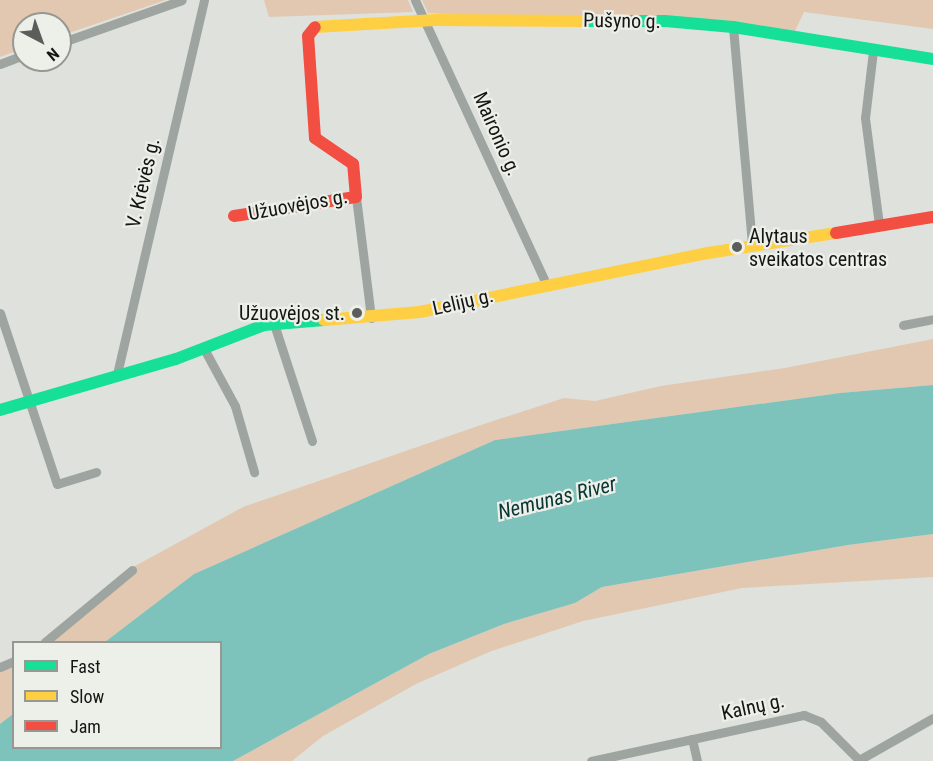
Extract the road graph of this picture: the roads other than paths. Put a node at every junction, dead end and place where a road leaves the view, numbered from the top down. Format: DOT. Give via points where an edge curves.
graph roads {
  1 [pos="182,0"];
  2 [pos="204,0"];
  3 [pos="415,0"];
  4 [pos="425,20"];
  5 [pos="733,27"];
  6 [pos="310,30"];
  7 [pos="72,39"];
  8 [pos="873,51"];
  9 [pos="933,59"];
  10 [pos="356,197"];
  11 [pos="234,216"];
  12 [pos="933,217"];
  13 [pos="879,225"];
  14 [pos="752,246"];
  15 [pos="546,284"];
  16 [pos="0,313"];
  17 [pos="371,318"];
  18 [pos="933,319"];
  19 [pos="274,324"];
  20 [pos="903,325"];
  21 [pos="203,347"];
  22 [pos="117,374"];
  23 [pos="30,401"];
  24 [pos="0,410"];
  25 [pos="312,441"];
  26 [pos="96,472"];
  27 [pos="254,472"];
  28 [pos="132,570"];
  29 [pos="46,641"];
  30 [pos="933,718"];
  31 [pos="692,739"];
  32 [pos="859,760"];
  33 [pos="591,761"];
  34 [pos="697,761"];
  1 -- 7 [label="street"];
  2 -- 22 [label="street, V. Krėvės g."];
  3 -- 4 [label="street, Maironio g."];
  4 -- 5 [label="street, Pušyno g." via="617,20"];
  4 -- 6 [label="street, Pušyno g."];
  4 -- 15 [label="street, Maironio g."];
  5 -- 8 [label="street, Pušyno g."];
  5 -- 14 [label="street"];
  6 -- 10 [label="street, Užuovėjos g." via="315,138 353,164"];
  8 -- 9 [label="street, Pušyno g."];
  8 -- 13 [label="street" via="865,118"];
  10 -- 11 [label="street, Užuovėjos g."];
  10 -- 17 [label="street"];
  12 -- 13 [label="street, Lelijų g."];
  13 -- 14 [label="street, Lelijų g."];
  14 -- 15 [label="street, Lelijų g."];
  15 -- 17 [label="street, Lelijų g." via="420,312"];
  16 -- 23 [label="street"];
  17 -- 19 [label="street, Lelijų g."];
  18 -- 20 [label="street"];
  19 -- 21 [label="street, Lelijų g."];
  19 -- 25 [label="street"];
  21 -- 22 [label="street, Lelijų g." via="176,359"];
  21 -- 27 [label="street" via="235,406"];
  22 -- 23 [label="street, Lelijų g."];
  23 -- 24 [label="street, Lelijų g."];
  23 -- 26 [label="street" via="57,484"];
  28 -- 29 [label="street"];
  30 -- 32 [label="street, Kalnų g."];
  31 -- 32 [label="street, Kalnų g." via="804,715 821,722"];
  31 -- 33 [label="street, Kalnų g."];
  31 -- 34 [label="street"];
}
